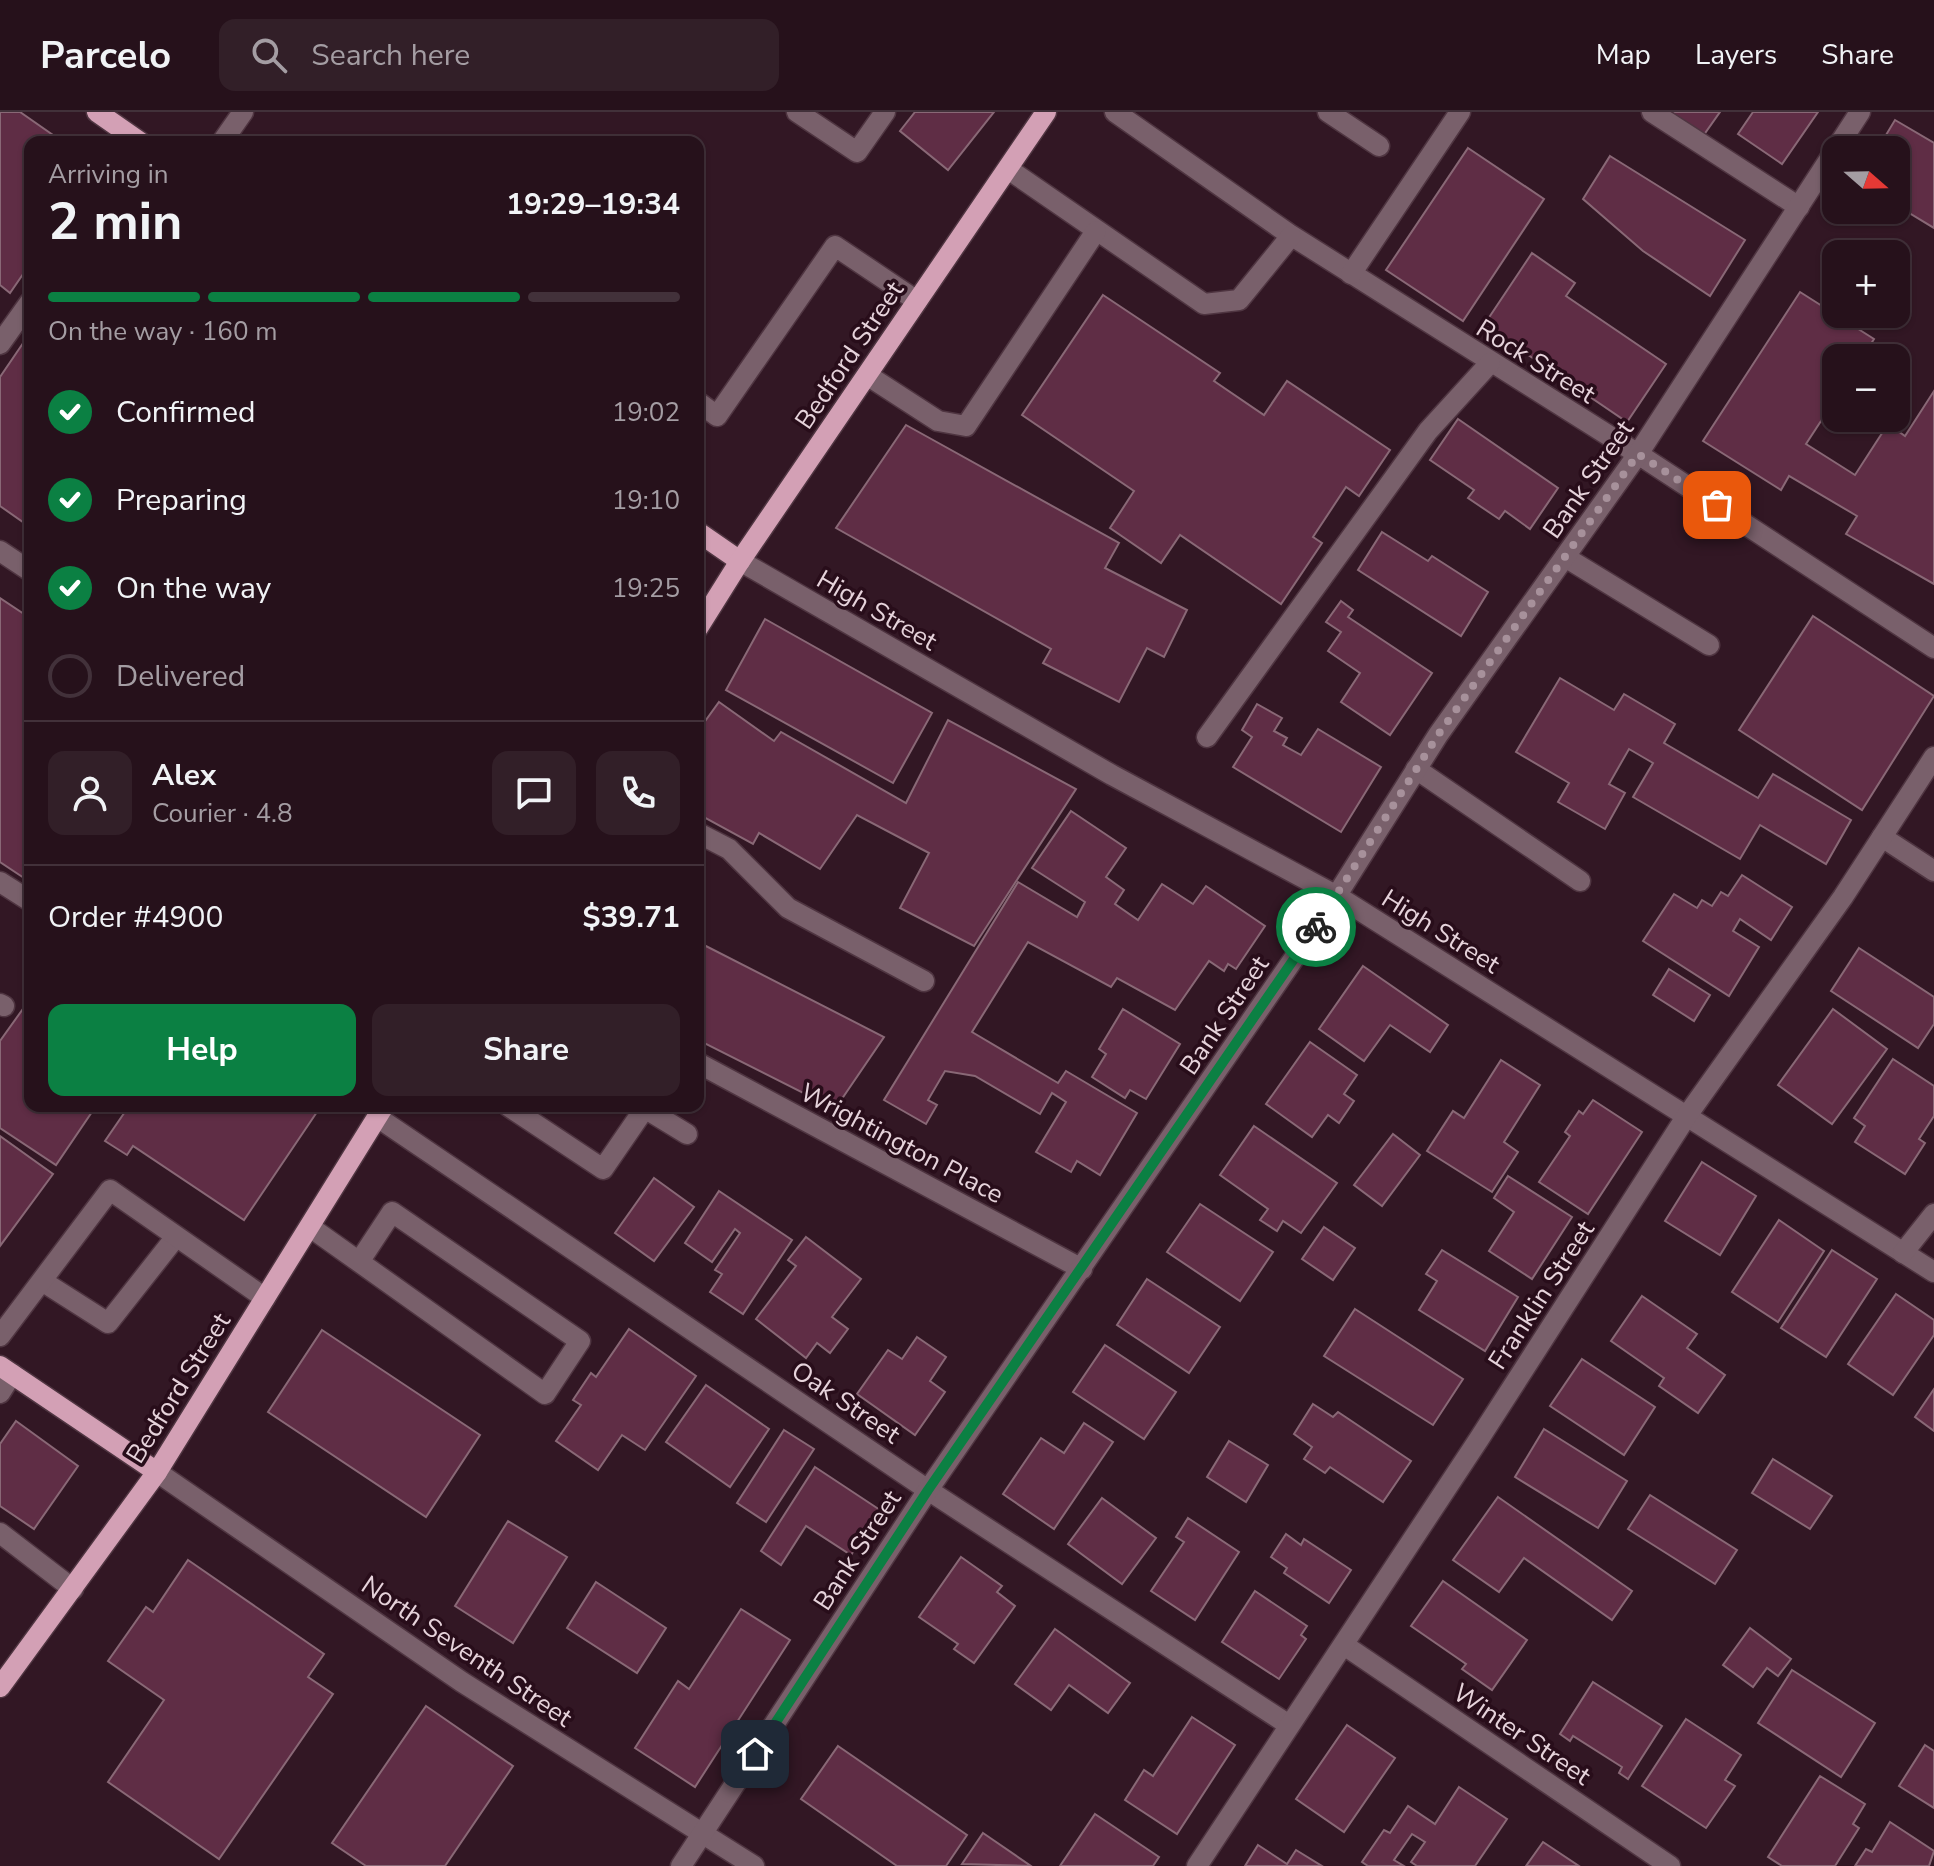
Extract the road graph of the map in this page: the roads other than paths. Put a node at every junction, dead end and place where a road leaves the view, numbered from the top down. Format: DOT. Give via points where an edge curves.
graph roads {
  1 [pos="97,112"];
  2 [pos="243,112"];
  3 [pos="797,112"];
  4 [pos="885,112"];
  5 [pos="1046,112"];
  6 [pos="1115,112"];
  7 [pos="1328,112"];
  8 [pos="1460,112"];
  9 [pos="1652,112"];
  10 [pos="1860,112"];
  11 [pos="131,136"];
  12 [pos="226,136"];
  13 [pos="1379,146"];
  14 [pos="1008,169"];
  15 [pos="1799,207"];
  16 [pos="1096,231"];
  17 [pos="1291,236"];
  18 [pos="1351,274"];
  19 [pos="917,301"];
  20 [pos="24,310"];
  21 [pos="0,344"];
  22 [pos="1490,363"];
  23 [pos="867,375"];
  24 [pos="704,406"];
  25 [pos="1638,454"];
  26 [pos="704,536"];
  27 [pos="0,551"];
  28 [pos="1565,557"];
  29 [pos="740,561"];
  30 [pos="24,565"];
  31 [pos="704,618"];
  32 [pos="1709,645"];
  33 [pos="1934,648"];
  34 [pos="1207,737"];
  35 [pos="1934,757"];
  36 [pos="1416,769"];
  37 [pos="704,836"];
  38 [pos="1882,837"];
  39 [pos="1934,871"];
  40 [pos="1580,881"];
  41 [pos="0,882"];
  42 [pos="1337,896"];
  43 [pos="24,897"];
  44 [pos="924,981"];
  45 [pos="704,1066"];
  46 [pos="381,1112"];
  47 [pos="517,1112"];
  48 [pos="640,1112"];
  49 [pos="651,1112"];
  50 [pos="1686,1117"];
  51 [pos="687,1134"];
  52 [pos="1934,1214"];
  53 [pos="310,1227"];
  54 [pos="175,1238"];
  55 [pos="1903,1253"];
  56 [pos="359,1262"];
  57 [pos="1082,1269"];
  58 [pos="1934,1272"];
  59 [pos="42,1281"];
  60 [pos="265,1298"];
  61 [pos="0,1336"];
  62 [pos="6,1370"];
  63 [pos="0,1393"];
  64 [pos="157,1472"];
  65 [pos="928,1490"];
  66 [pos="0,1533"];
  67 [pos="73,1589"];
  68 [pos="1344,1645"];
  69 [pos="0,1687"];
  70 [pos="1289,1725"];
  71 [pos="703,1834"];
  72 [pos="681,1866"];
  73 [pos="754,1866"];
  74 [pos="1197,1866"];
  75 [pos="1670,1866"];
  1 -- 11 [label="main road"];
  2 -- 12 [label="street"];
  3 -- 4 [label="street" via="857,152"];
  5 -- 14 [label="main road, Bedford Street"];
  6 -- 17 [label="street, Rock Street"];
  7 -- 13 [label="street"];
  8 -- 18 [label="street"];
  9 -- 15 [label="street"];
  10 -- 15 [label="street, Bank Street"];
  14 -- 16 [label="street"];
  14 -- 19 [label="main road, Bedford Street"];
  15 -- 25 [label="street, Bank Street"];
  16 -- 17 [label="street" via="1204,304 1239,300"];
  16 -- 23 [label="street" via="966,426 938,421"];
  17 -- 18 [label="street, Rock Street"];
  18 -- 22 [label="street, Rock Street"];
  19 -- 23 [label="main road, Bedford Street"];
  19 -- 24 [label="street" via="835,246 717,416"];
  20 -- 21 [label="street"];
  22 -- 25 [label="street, Rock Street"];
  22 -- 34 [label="street" via="1428,431"];
  23 -- 29 [label="main road, Bedford Street"];
  25 -- 28 [label="street, Bank Street"];
  25 -- 33 [label="street, Rock Street"];
  26 -- 29 [label="main road"];
  27 -- 30 [label="street"];
  28 -- 32 [label="street"];
  28 -- 36 [label="street, Bank Street"];
  29 -- 31 [label="main road, Bedford Street"];
  29 -- 42 [label="street, High Street" via="1112,775"];
  35 -- 38 [label="street, Franklin Street"];
  36 -- 40 [label="street"];
  36 -- 42 [label="street, Bank Street"];
  37 -- 44 [label="street" via="729,849 788,908"];
  38 -- 39 [label="street"];
  38 -- 50 [label="street, Franklin Street"];
  41 -- 43 [label="street"];
  42 -- 50 [label="street, High Street"];
  42 -- 57 [label="street, Bank Street"];
  45 -- 57 [label="street, Wrightington Place"];
  46 -- 53 [label="main road, Bedford Street"];
  46 -- 65 [label="street, Oak Street"];
  47 -- 48 [label="street" via="603,1169"];
  49 -- 51 [label="street"];
  50 -- 55 [label="street, High Street"];
  50 -- 68 [label="street, Franklin Street"];
  52 -- 55 [label="street"];
  53 -- 56 [label="street"];
  53 -- 60 [label="main road, Bedford Street"];
  54 -- 59 [label="street" via="108,1323"];
  54 -- 59 [label="street" via="110,1190"];
  54 -- 60 [label="street"];
  55 -- 58 [label="street, High Street"];
  56 -- 56 [label="street" via="545,1394 580,1341 392,1212"];
  57 -- 65 [label="street, Bank Street"];
  59 -- 61 [label="street"];
  60 -- 64 [label="main road, Bedford Street"];
  62 -- 63 [label="street"];
  62 -- 64 [label="main road"];
  64 -- 67 [label="main road, Bedford Street"];
  64 -- 71 [label="street, North Seventh Street" via="462,1682"];
  65 -- 70 [label="street, Oak Street"];
  65 -- 71 [label="street, Bank Street"];
  66 -- 67 [label="street"];
  67 -- 69 [label="main road, Bedford Street"];
  68 -- 70 [label="street, Franklin Street"];
  68 -- 75 [label="street, Winter Street"];
  70 -- 74 [label="street, Franklin Street"];
  71 -- 72 [label="street, Bank Street"];
  71 -- 73 [label="street, North Seventh Street"];
}
